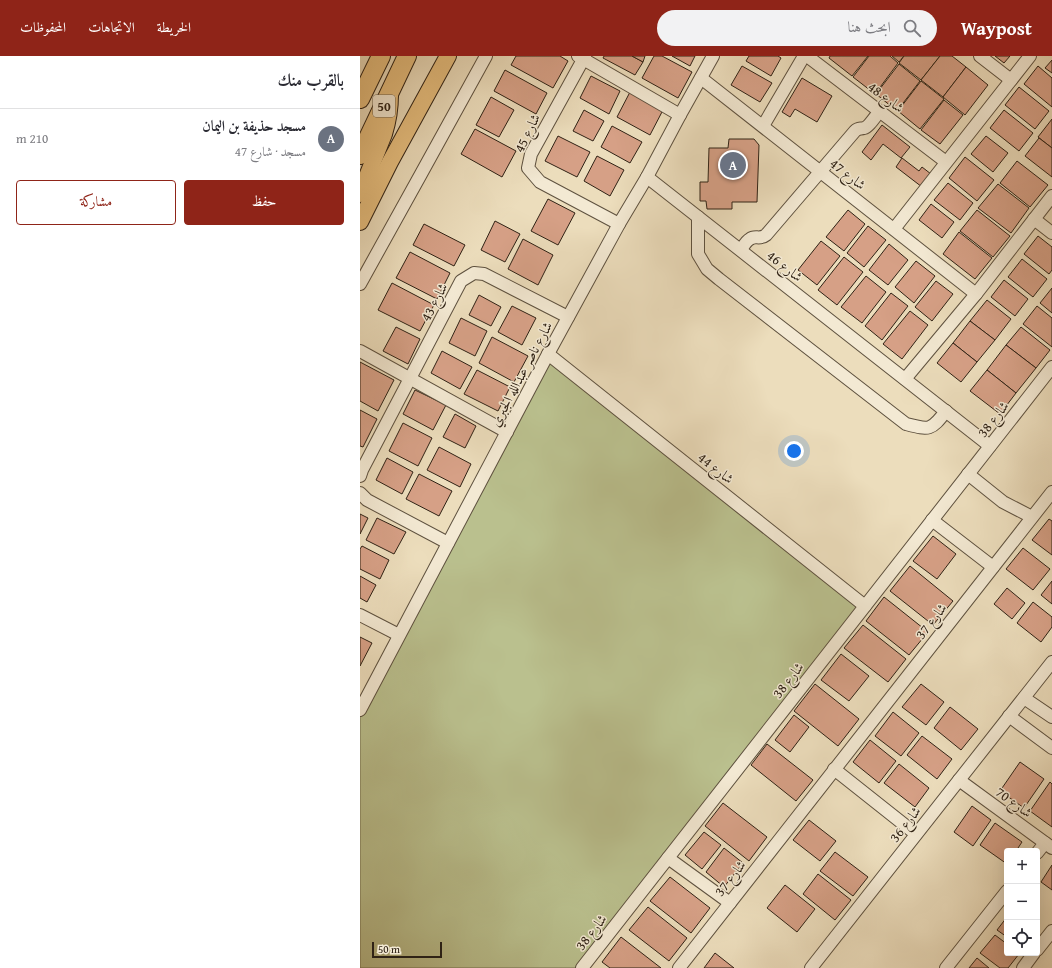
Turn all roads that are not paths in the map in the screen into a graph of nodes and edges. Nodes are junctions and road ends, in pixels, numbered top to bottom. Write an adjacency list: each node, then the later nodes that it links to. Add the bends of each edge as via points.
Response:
1 (381, 56): 14 (highway, 50)
2 (407, 56): 13 (highway, 50)
3 (448, 56): 26 (main road)
4 (486, 56): 31 (street)
5 (713, 56): 11 (street, شارع ناصر عبدالله الجبري)
6 (804, 56): 17 (street)
7 (807, 56): 15 (street, شارع 48)
8 (980, 56): 12 (street)
9 (1030, 56): 12 (street)
10 (582, 57): 16 (street, شارع 45); 27 (street, شارع 45, via 531,154 528,168 540,182)
11 (701, 78): 16 (street, شارع ناصر عبدالله الجبري); 17 (street, شارع 47)
12 (1011, 80): 19 (street)
13 (390, 93): 18 (highway, 50); 22 (main road, via 387,124)
14 (360, 99)
15 (880, 111): 19 (street, شارع 48); 20 (street, via 866,128 855,131)
16 (680, 115): 21 (street, شارع ناصر عبدالله الجبري)
17 (763, 126): 20 (street, شارع 47)
18 (360, 155)
19 (946, 162): 28 (street)
20 (820, 172): 28 (street, شارع 47); 30 (street, via 766,235 750,239)
21 (647, 177): 24 (street, شارع 46); 27 (street, شارع ناصر عبدالله الجبري)
22 (360, 194)
23 (1052, 196): 25 (street)
24 (698, 217): 30 (street, شارع 46); 39 (street, via 698,254 707,270 906,424 929,428)
25 (1034, 219): 29 (street); 32 (street)
26 (360, 222)
27 (619, 224): 33 (street, شارع ناصر عبدالله الجبري)
28 (894, 229): 32 (street, شارع 47)
29 (1052, 233)
30 (741, 250): 38 (street, شارع 46)
31 (360, 284)
32 (976, 294): 38 (street)
33 (568, 317): 35 (street, شارع ناصر عبدالله الجبري); 37 (street, شارع 43, via 484,274 474,273 461,281)
34 (360, 352): 37 (street)
35 (548, 354): 40 (street, شارع ناصر عبدالله الجبري); 50 (street, شارع 44)
36 (1050, 372): 41 (street, شارع 38)
37 (410, 379): 40 (street); 43 (street, شارع 43)
38 (905, 379): 39 (street, شارع 46)
39 (946, 412): 41 (street, شارع 46)
40 (507, 432): 48 (street, شارع ناصر عبدالله الجبري)
41 (990, 446): 42 (street, شارع 38)
42 (968, 474): 46 (street, via 1003,502); 47 (street, شارع 38)
43 (360, 476)
44 (360, 493): 48 (street, via 366,500)
45 (1051, 495): 46 (street, شارع 37)
46 (1032, 517): 49 (street, شارع 37)
47 (932, 520): 49 (street); 50 (street, شارع 38)
48 (448, 543): 52 (street, شارع ناصر عبدالله الجبري)
49 (993, 567): 59 (street, شارع 37)
50 (865, 606): 64 (street, شارع 38)
51 (360, 615): 52 (street)
52 (399, 635): 55 (street, شارع ناصر عبدالله الجبري)
53 (1052, 662): 54 (street, شارع 36)
54 (1024, 698): 56 (street, شارع 36); 57 (street)
55 (360, 710)
56 (1009, 716): 58 (street); 60 (street, شارع 36)
57 (1052, 717)
58 (1052, 748)
59 (834, 769): 61 (street); 66 (street, شارع 37)
60 (959, 780): 61 (street, شارع 36); 62 (street, شارع 70)
61 (916, 834): 72 (street, شارع 36)
62 (1049, 845): 63 (street)
63 (1040, 851)
64 (668, 858): 66 (street); 70 (street, شارع 38)
65 (1004, 895): 73 (street)
66 (730, 903): 71 (street, شارع 37)
67 (1052, 931): 68 (street)
68 (1040, 946)
69 (1032, 956): 74 (street)
70 (582, 968)
71 (679, 968)
72 (811, 968)
73 (946, 968)
74 (1023, 968)

